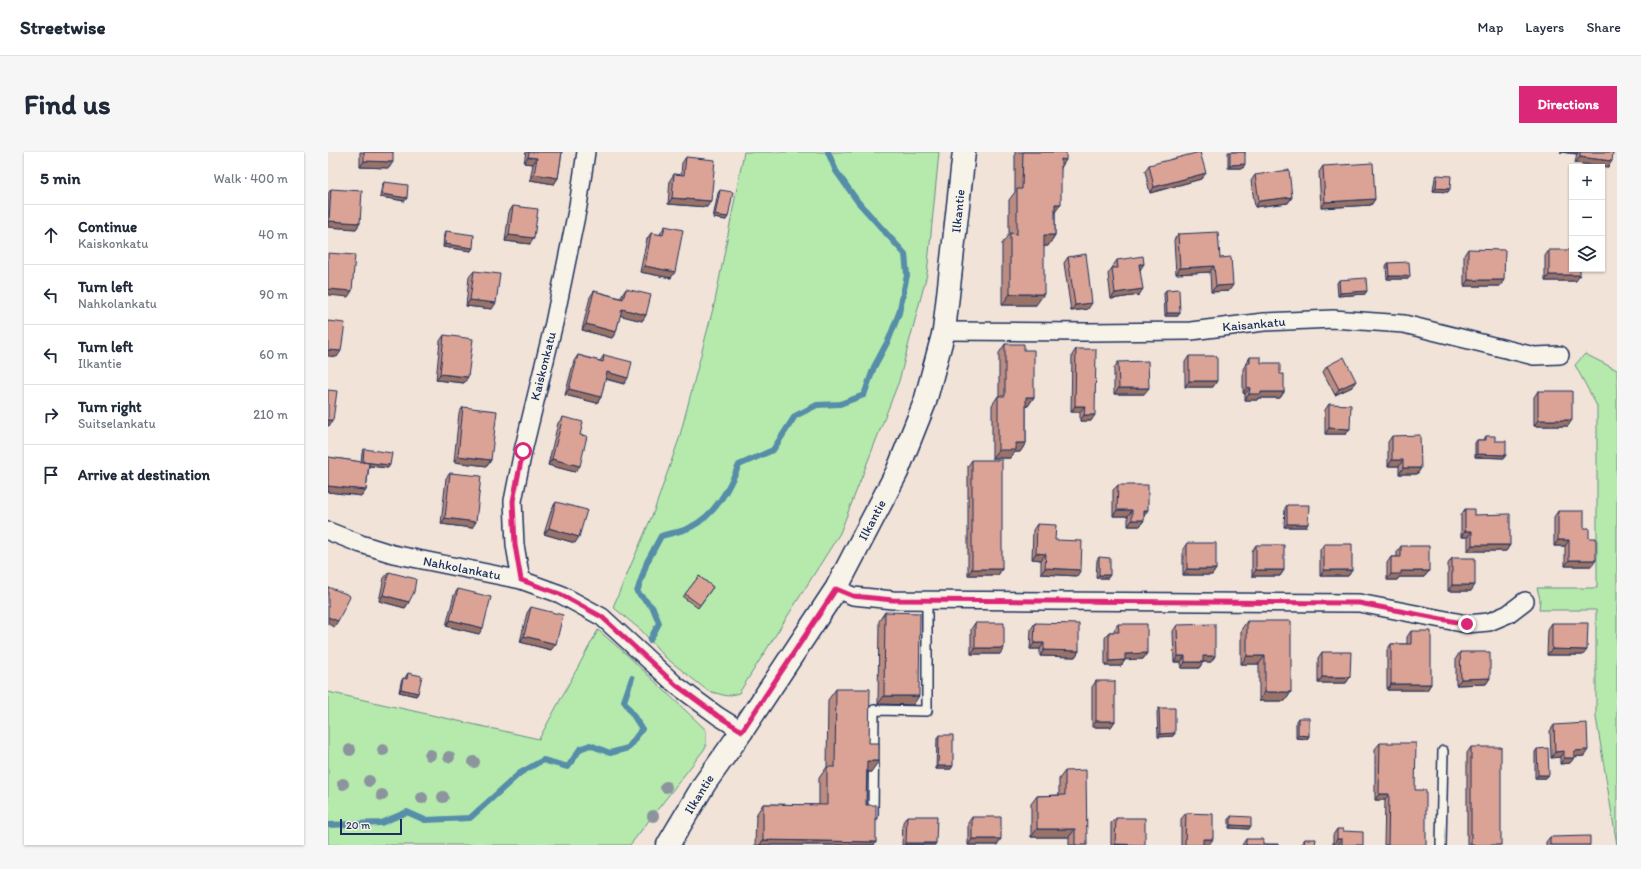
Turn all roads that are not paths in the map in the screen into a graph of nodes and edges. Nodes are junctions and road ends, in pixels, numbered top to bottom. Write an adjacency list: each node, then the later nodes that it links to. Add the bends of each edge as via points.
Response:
1 (586, 152): 6 (street, Kaiskonkatu, via 578,206 554,323 513,501 515,545)
2 (964, 152): 3 (main road, Ilkantie)
3 (944, 331): 4 (street, Kaisankatu, via 1191,331 1264,322 1333,319 1404,324 1534,356); 7 (main road, Ilkantie, via 925,402 897,472)
4 (1560, 355)
5 (328, 531): 6 (street, Nahkolankatu, via 393,554)
6 (521, 580): 10 (street, Nahkolankatu, via 560,594 602,617 676,685)
7 (836, 589): 8 (street, via 853,596); 10 (main road, Ilkantie)
8 (928, 600): 9 (street, via 1359,603 1467,624 1489,622 1508,614); 12 (lane, via 927,711 874,710)
9 (1525, 601)
10 (742, 731): 13 (main road, Ilkantie, via 705,783)
11 (1443, 751): 14 (lane)
12 (873, 829)
13 (668, 845)
14 (1441, 845)

